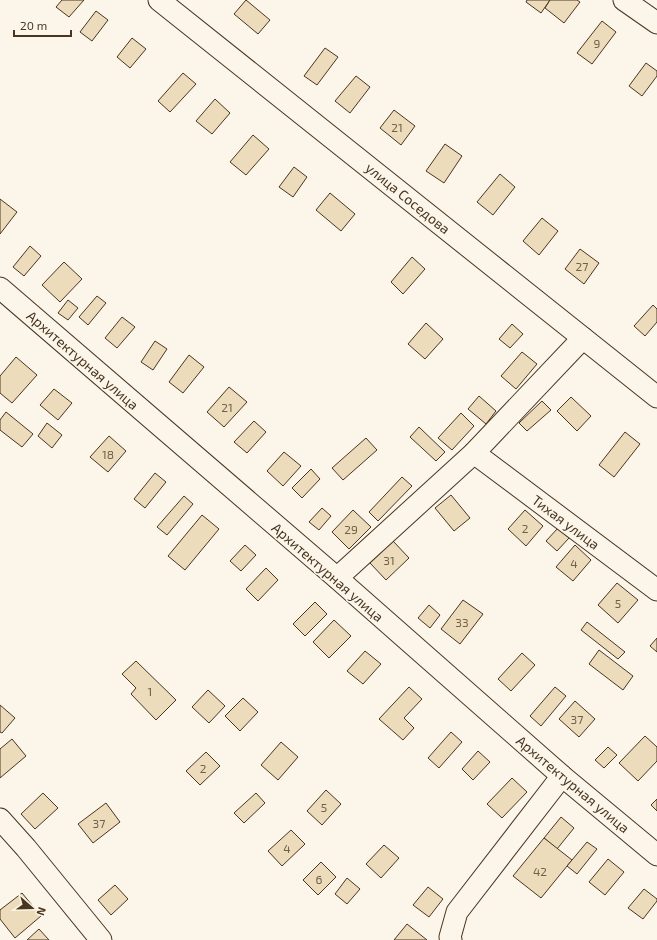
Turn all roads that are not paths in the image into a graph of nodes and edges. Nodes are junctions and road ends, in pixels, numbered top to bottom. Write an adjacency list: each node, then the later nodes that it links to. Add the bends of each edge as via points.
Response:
1 (159, 0): 5 (street, улица Соседова)
2 (624, 0): 3 (street)
3 (657, 22)
4 (0, 288): 8 (street, Архитектурная улица)
5 (583, 338): 6 (street, улица Соседова); 7 (street)
6 (657, 397)
7 (474, 453): 8 (street); 9 (street, Тихая улица)
8 (337, 578): 10 (street, Архитектурная улица)
9 (657, 590)
10 (562, 776): 12 (street, Архитектурная улица); 14 (street, via 457,912)
11 (0, 819): 13 (street)
12 (657, 855)
13 (101, 940)
14 (451, 940)

